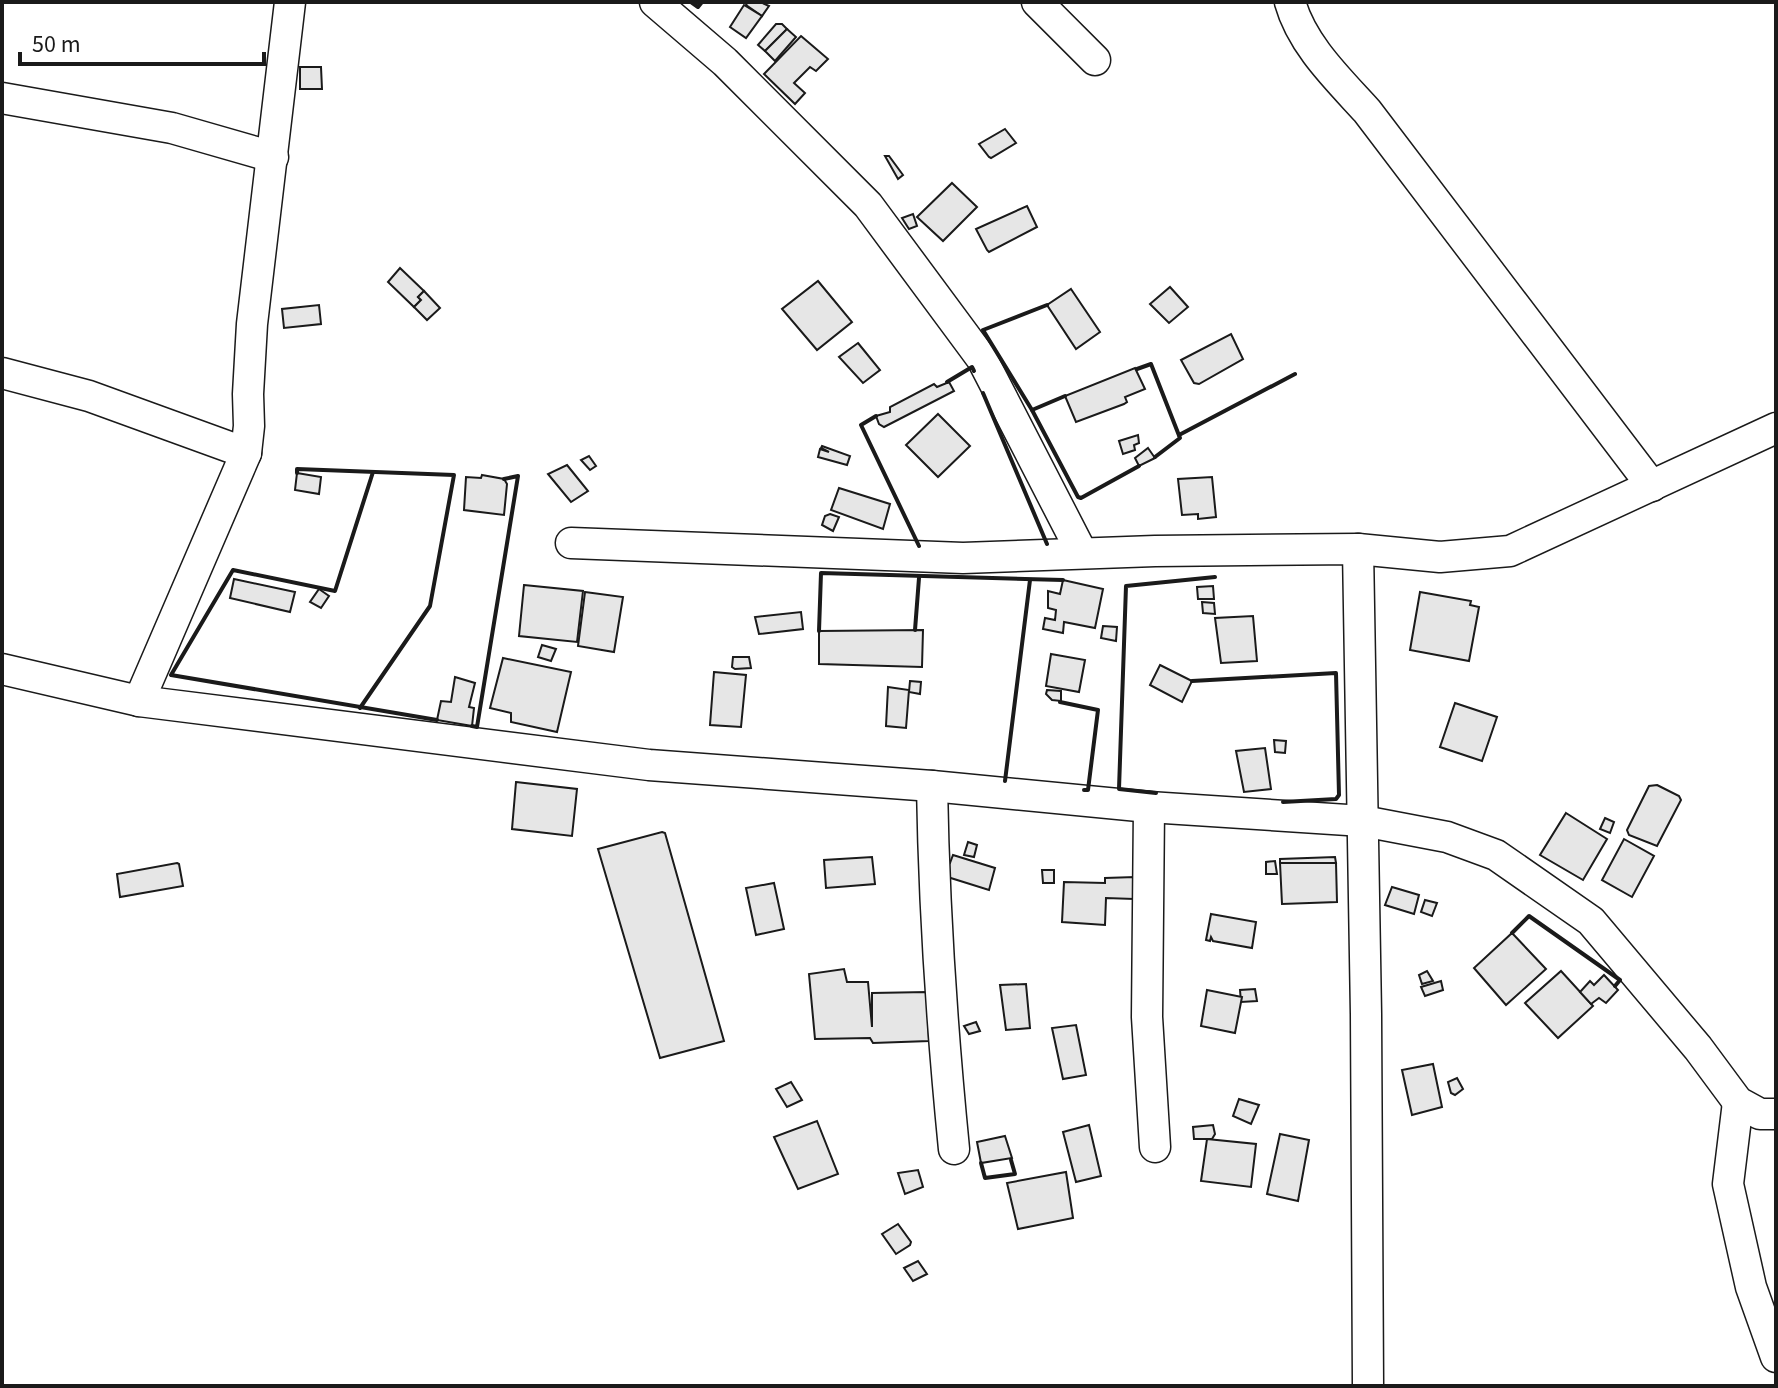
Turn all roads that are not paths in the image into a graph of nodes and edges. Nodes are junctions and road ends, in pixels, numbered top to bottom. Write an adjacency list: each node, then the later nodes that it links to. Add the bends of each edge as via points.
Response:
1 (290, 2): 7 (street)
2 (655, 2): 14 (street, via 725,62 868,205 982,359)
3 (1037, 2): 5 (street)
4 (1290, 2): 11 (street, via 1322,61 1367,111)
5 (1095, 60)
6 (2, 98): 7 (street, via 172,128)
7 (273, 157): 10 (street, via 252,324)
8 (2, 373): 10 (street, via 89,396)
9 (1776, 428): 11 (street)
10 (246, 453): 16 (street)
11 (1652, 486): 13 (street, via 1510,551 1440,557)
12 (571, 543): 14 (street, via 963,558)
13 (1358, 549): 14 (street); 19 (street)
14 (1082, 553)
15 (2, 669): 16 (street)
16 (139, 701): 17 (street, via 649,765)
17 (932, 786): 18 (street); 23 (street, via 934,907)
18 (1149, 807): 19 (street); 22 (street, via 1147,1017)
19 (1363, 821): 20 (street, via 1447,837 1496,855 1591,921); 25 (street)
20 (1738, 1102): 21 (street, via 1760,1114); 24 (street, via 1728,1184 1751,1287)
21 (1776, 1114)
22 (1155, 1147)
23 (954, 1149)
24 (1776, 1357)
25 (1368, 1386)

